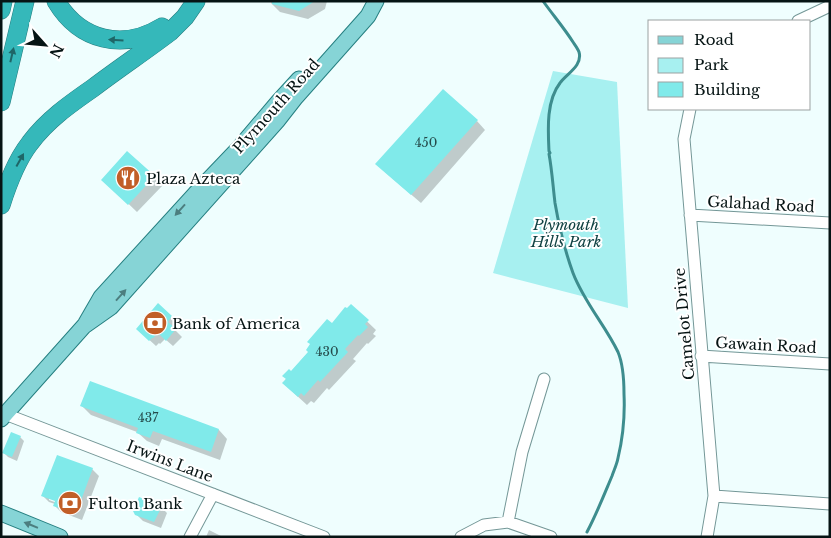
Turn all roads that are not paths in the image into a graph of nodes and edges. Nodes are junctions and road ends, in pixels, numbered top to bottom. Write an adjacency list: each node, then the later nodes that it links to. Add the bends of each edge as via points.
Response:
1 (3, 1): 8 (highway)
2 (25, 1): 10 (highway, one-way to 2)
3 (56, 1): 4 (highway, one-way to 3, via 161,28 142,37 124,40 105,39 82,29 68,18)
4 (186, 1)
5 (196, 1): 12 (highway, one-way to 5, via 20,158 40,131 63,109 170,32)
6 (375, 2): 18 (main road, Plymouth Road, via 363,11 100,296 84,326)
7 (830, 6): 9 (street)
8 (1, 10)
9 (800, 20)
10 (1, 102)
11 (690, 110): 13 (street, Camelot Drive, via 684,139)
12 (1, 205)
13 (690, 215): 14 (street, Galahad Road); 15 (street, Camelot Drive)
14 (830, 223)
15 (701, 356): 16 (street, Gawain Road); 20 (street, Camelot Drive)
16 (830, 364)
17 (544, 379): 23 (street, via 522,452)
18 (3, 416): 19 (street, Irwins Lane)
19 (212, 494): 25 (street); 26 (street, Irwins Lane)
20 (714, 496): 21 (street); 29 (street, Camelot Drive)
21 (830, 504)
22 (1, 514): 24 (main road, one-way to 22)
23 (508, 522): 27 (street, via 484,525); 28 (street)
24 (60, 537)
25 (190, 537)
26 (324, 537)
27 (461, 537)
28 (551, 537)
29 (707, 537)

